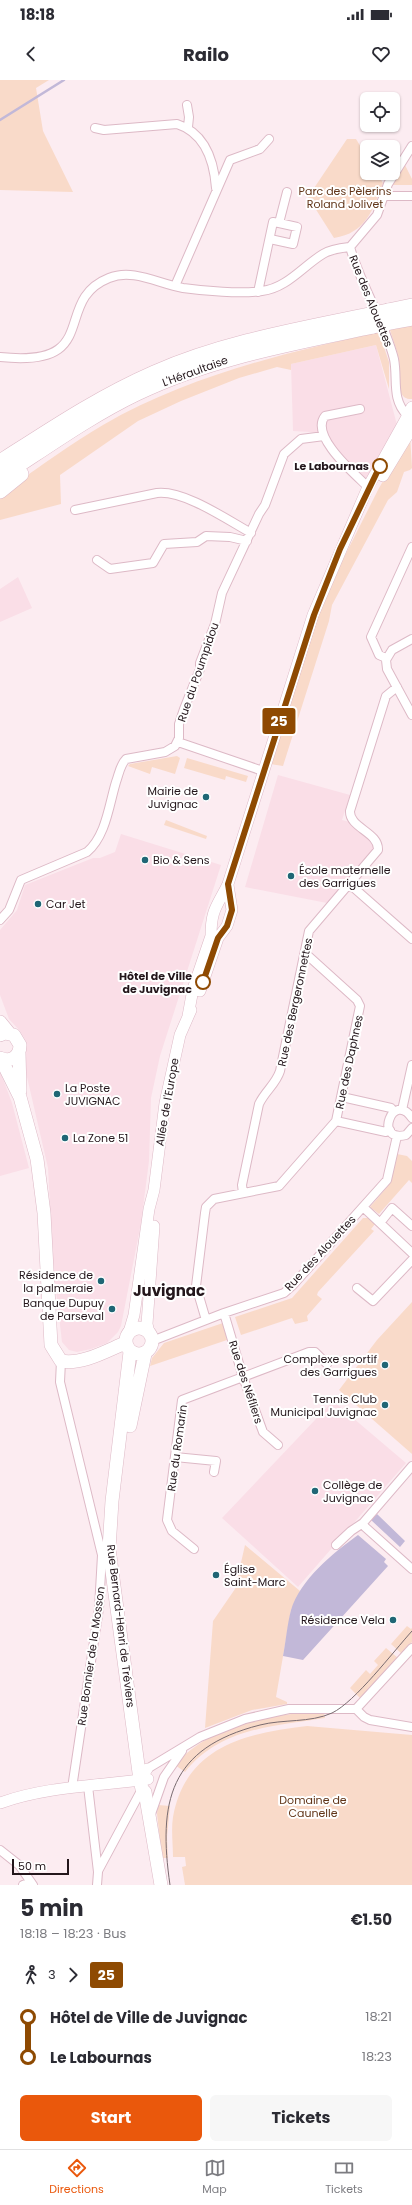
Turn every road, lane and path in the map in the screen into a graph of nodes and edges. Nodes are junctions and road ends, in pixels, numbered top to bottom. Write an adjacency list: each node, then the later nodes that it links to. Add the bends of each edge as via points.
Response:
1 (187, 105): 2 (street)
2 (188, 127): 3 (street, via 177,124 104,130); 6 (street, via 205,145 215,174)
3 (95, 128)
4 (269, 139): 6 (street, via 260,149 230,160)
5 (412, 146): 8 (street)
6 (216, 188): 13 (street)
7 (286, 192): 10 (street)
8 (383, 196): 9 (street); 12 (street, via 374,219)
9 (412, 196)
10 (279, 223): 11 (street, via 273,222); 11 (street, via 297,227 293,244)
11 (270, 240): 14 (street)
12 (350, 247): 14 (street, via 330,251 277,287); 22 (street, Rue des Alouettes, via 394,360 394,389 399,401)
13 (175, 286): 14 (street); 20 (street, via 128,275 110,277 97,283 85,297 68,339 61,349 40,358)
14 (258, 292)
15 (412, 306): 16 (highway, L'Héraultaise)
16 (390, 316): 17 (highway, L'Héraultaise); 18 (highway, L'Héraultaise, bridge)
17 (412, 318)
18 (371, 320): 19 (highway, L'Héraultaise); 23 (highway, L'Héraultaise, via 268,336 203,354 132,383)
19 (234, 357): 28 (highway, L'Héraultaise, via 176,376 124,400); 30 (highway, via 171,382 115,410 33,463)
20 (0, 358)
21 (360, 409): 25 (street, via 325,416)
22 (410, 414): 29 (street, Allée de l'Europe)
23 (58, 424): 26 (highway); 27 (highway, L'Héraultaise)
24 (412, 428): 36 (street, Allée de l'Europe)
25 (324, 436): 29 (street, via 341,461); 32 (street, Rue du Poumpidou, via 301,439 284,454 265,505)
26 (0, 457)
27 (0, 462)
28 (0, 477)
29 (368, 487): 36 (street, Allée de l'Europe)
30 (0, 491)
31 (75, 510): 32 (street, via 170,492)
32 (251, 533): 33 (street, Rue du Poumpidou)
33 (247, 541): 35 (street, via 206,536 197,542 164,544 153,563 110,569); 41 (street, Rue du Poumpidou, via 221,598 200,669 180,720)
34 (412, 547): 38 (street, via 371,637 379,655)
35 (97, 560)
36 (332, 570): 42 (street, Allée de l'Europe, via 314,615)
37 (412, 639): 38 (street, via 392,650)
38 (386, 658): 39 (street, via 386,666)
39 (397, 687): 40 (street); 43 (street, Rue des Bergeronnettes, via 386,696 350,811 352,818 377,841 378,850)
40 (412, 715)
41 (178, 742): 42 (street); 45 (street, via 165,752 126,759 95,844 87,852 21,880 9,910)
42 (263, 771): 44 (street, Allée de l'Europe, via 228,884)
43 (347, 886): 47 (street, via 354,888); 48 (street, Rue des Bergeronnettes, via 312,926)
44 (225, 902): 46 (street, Allée de l'Europe, via 213,912); 46 (street, Allée de l'Europe, via 232,910 227,926)
45 (0, 920)
46 (216, 932): 62 (street, Allée de l'Europe, via 193,989 188,1016 169,1080)
47 (412, 939)
48 (305, 954): 55 (street, Rue des Daphnes, via 357,1000 360,1006); 63 (street, Rue des Bergeronnettes, via 280,1071 260,1104 242,1185)
49 (0, 1022): 50 (main road)
50 (5, 1034): 51 (main road, via 17,1038)
51 (19, 1053): 52 (main road, via 10,1060); 54 (main road)
52 (0, 1059): 54 (main road)
53 (412, 1065): 56 (street)
54 (20, 1097): 75 (main road, via 35,1148 41,1184 51,1345)
55 (342, 1097): 56 (street); 58 (street, Rue des Daphnes)
56 (398, 1111): 57 (street); 60 (street, via 388,1119)
57 (412, 1118)
58 (336, 1121): 60 (street, via 386,1132); 63 (street, Rue des Daphnes, via 278,1186)
59 (412, 1128): 61 (street, via 406,1135)
60 (390, 1130): 61 (street)
61 (397, 1136): 64 (street, Rue des Alouettes, via 387,1180)
62 (154, 1190): 72 (street, Allée de l'Europe, via 155,1210 147,1324); 73 (street, Allée de l'Europe)
63 (243, 1192): 71 (street, via 214,1199 206,1207 196,1286)
64 (363, 1207): 65 (street); 70 (street, Rue des Alouettes, via 284,1292)
65 (380, 1223): 66 (street, via 392,1208); 67 (street)
66 (412, 1226)
67 (412, 1253)
68 (412, 1260): 69 (street, via 376,1299 369,1300)
69 (357, 1288)
70 (224, 1313): 71 (street, Rue des Alouettes); 77 (street, Rue des Néfliers)
71 (206, 1320): 72 (street, Rue des Alouettes)
72 (151, 1337): 73 (main road, via 146,1330 137,1328); 74 (main road, via 150,1348)
73 (128, 1342): 74 (main road, via 137,1355); 75 (main road, via 77,1362); 91 (main road, Rue Bernard-Henri de Tréviers, via 109,1549)
74 (145, 1354): 91 (main road, Rue Bernard-Henri de Tréviers, via 123,1462 114,1545)
75 (61, 1361): 93 (street, Rue Bonnier de la Mosson, via 60,1382 102,1555 93,1653)
76 (327, 1364): 77 (street, via 312,1351)
77 (243, 1377): 78 (street, Rue des Néfliers, via 263,1432); 79 (street, Rue du Romarin, via 182,1400)
78 (278, 1445)
79 (175, 1457): 81 (street, via 216,1461); 84 (street, Rue du Romarin, via 167,1520 172,1532)
80 (412, 1466): 82 (street)
81 (214, 1472)
82 (363, 1523): 83 (street); 85 (street)
83 (336, 1545)
84 (194, 1549)
85 (412, 1569)
86 (412, 1648): 87 (street)
87 (356, 1708): 88 (street, via 370,1720); 89 (street, via 290,1709 266,1714 245,1719 207,1734)
88 (412, 1728)
89 (186, 1746): 90 (street); 91 (street)
90 (164, 1777): 91 (street); 97 (street)
91 (144, 1782): 92 (street); 97 (main road); 99 (street)
92 (88, 1786): 93 (street); 99 (street)
93 (72, 1788): 95 (street)
94 (0, 1795): 95 (street)
95 (18, 1796): 96 (street)
96 (0, 1803)
97 (150, 1817): 102 (main road)
98 (0, 1850): 100 (street, via 19,1865)
99 (98, 1872): 101 (street)
100 (29, 1884)
101 (97, 1885)
102 (161, 1885)

